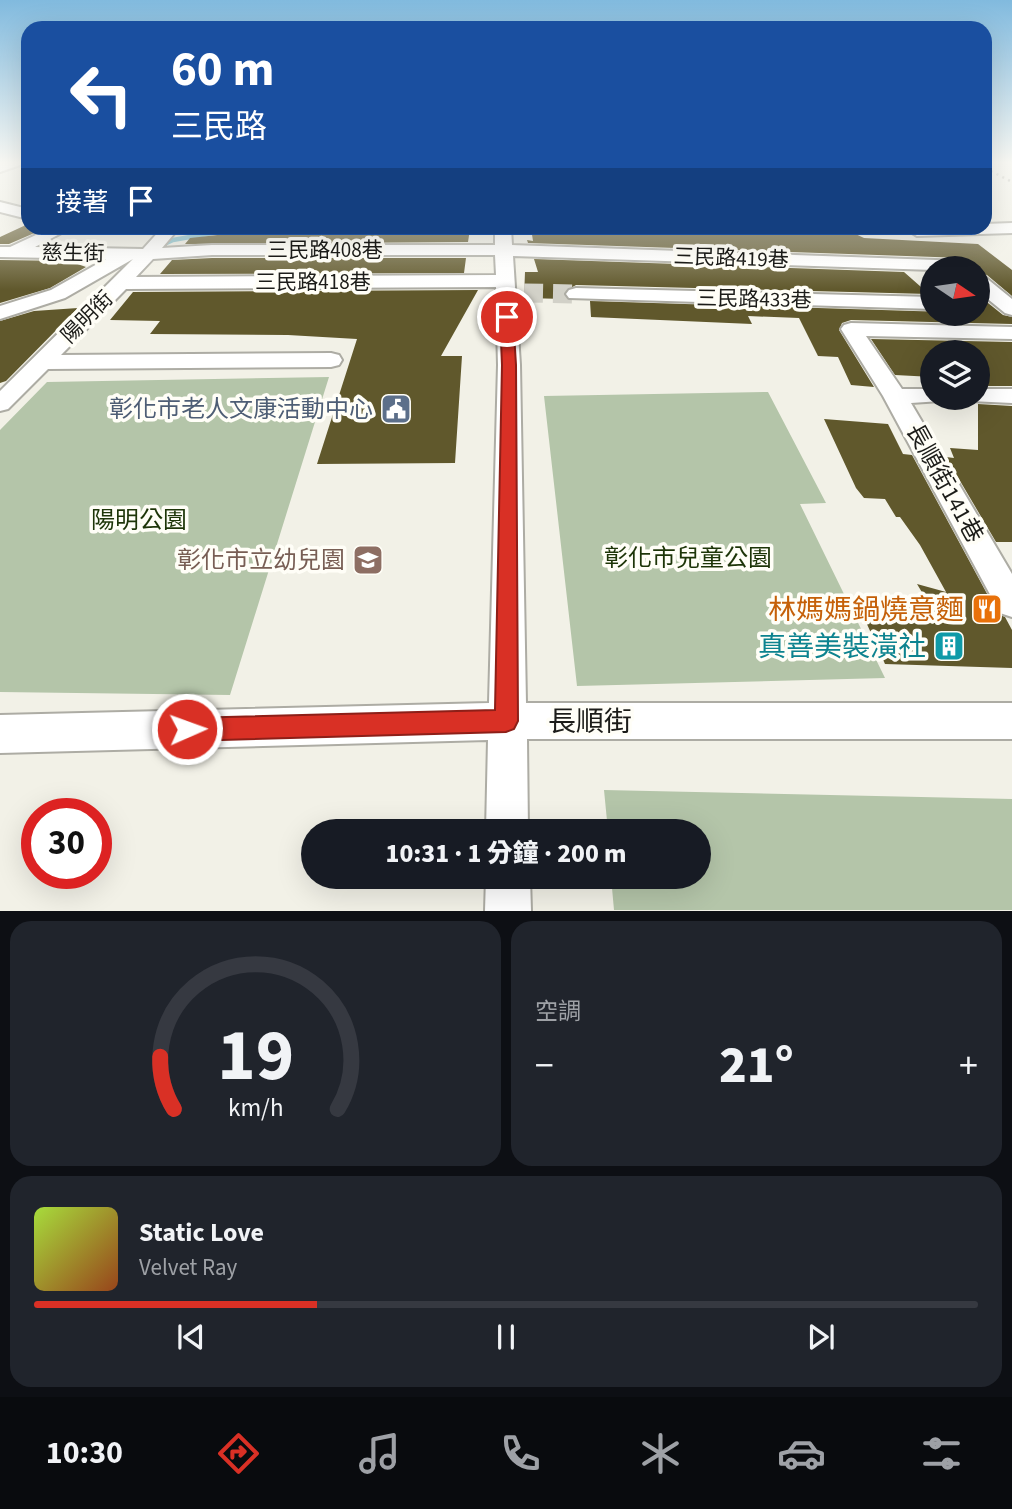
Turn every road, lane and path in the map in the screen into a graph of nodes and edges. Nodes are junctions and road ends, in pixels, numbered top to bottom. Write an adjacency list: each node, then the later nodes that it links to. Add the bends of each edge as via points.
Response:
1 (0, 207): 2 (street)
2 (21, 212)
3 (992, 228): 4 (street)
4 (1012, 228)
5 (46, 235): 9 (street)
6 (162, 235): 10 (street, 陽明街)
7 (923, 235): 11 (street)
8 (503, 239): 10 (street, 三民路408巷); 12 (street, 三民路419巷); 14 (street)
9 (5, 252): 10 (street, 慈生街)
10 (136, 254): 13 (street, 陽明街); 20 (street, via 58,294)
11 (947, 256)
12 (920, 265)
13 (121, 282): 14 (street, 三民路418巷); 23 (street, 陽明街)
14 (512, 289): 31 (street)
15 (990, 291): 19 (street)
16 (576, 294): 17 (street, 三民路433巷)
17 (920, 303)
18 (990, 305): 19 (street)
19 (1010, 307)
20 (0, 313)
21 (1012, 333): 24 (street, via 851,330)
22 (331, 360): 23 (street)
23 (42, 362): 28 (street, 陽明街)
24 (895, 396): 25 (street, 長順街141巷); 29 (street, 長順街141巷)
25 (920, 396)
26 (990, 396): 27 (street)
27 (1012, 396)
28 (0, 404)
29 (1012, 603)
30 (1012, 720): 31 (street, 長順街)
31 (506, 721): 32 (street, 長順街); 33 (street)
32 (0, 734)
33 (508, 819)
34 (508, 889): 35 (street)
35 (508, 911)

